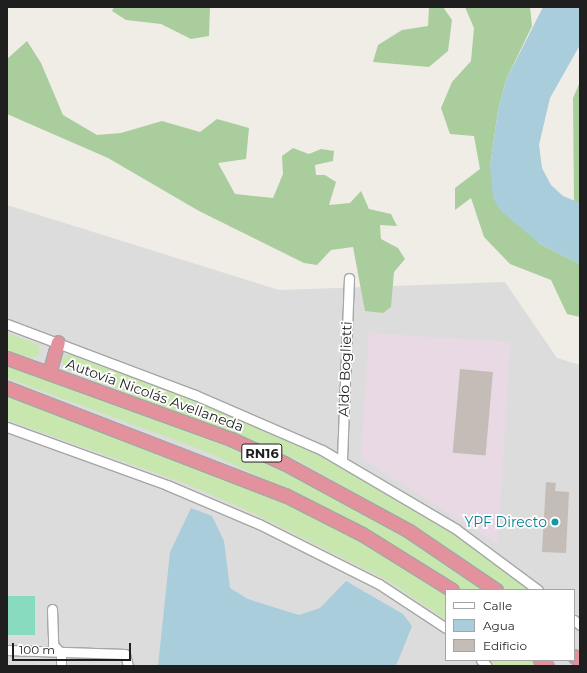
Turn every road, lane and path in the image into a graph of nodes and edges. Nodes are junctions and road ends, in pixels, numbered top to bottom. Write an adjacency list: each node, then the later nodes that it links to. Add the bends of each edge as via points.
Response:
1 (349, 278): 8 (street, Aldo Boglietti)
2 (7, 324): 3 (street)
3 (58, 342): 5 (highway); 8 (street, via 221,405)
4 (7, 358): 5 (highway, Autovía Nicolás Avellaneda / RN16)
5 (49, 373): 10 (highway, Autovía Nicolás Avellaneda / RN16, via 284,463 410,530)
6 (7, 388): 9 (highway, RN16, via 285,495 362,534)
7 (7, 427): 13 (street, via 167,485 259,524 379,584)
8 (342, 460): 11 (street, via 462,533)
9 (450, 589)
10 (495, 589)
11 (537, 589)
12 (52, 609): 15 (street, via 53,645)
13 (445, 627)
14 (7, 650): 15 (street)
15 (61, 653): 16 (street); 17 (street, via 125,654)
16 (61, 666)
17 (128, 666)

